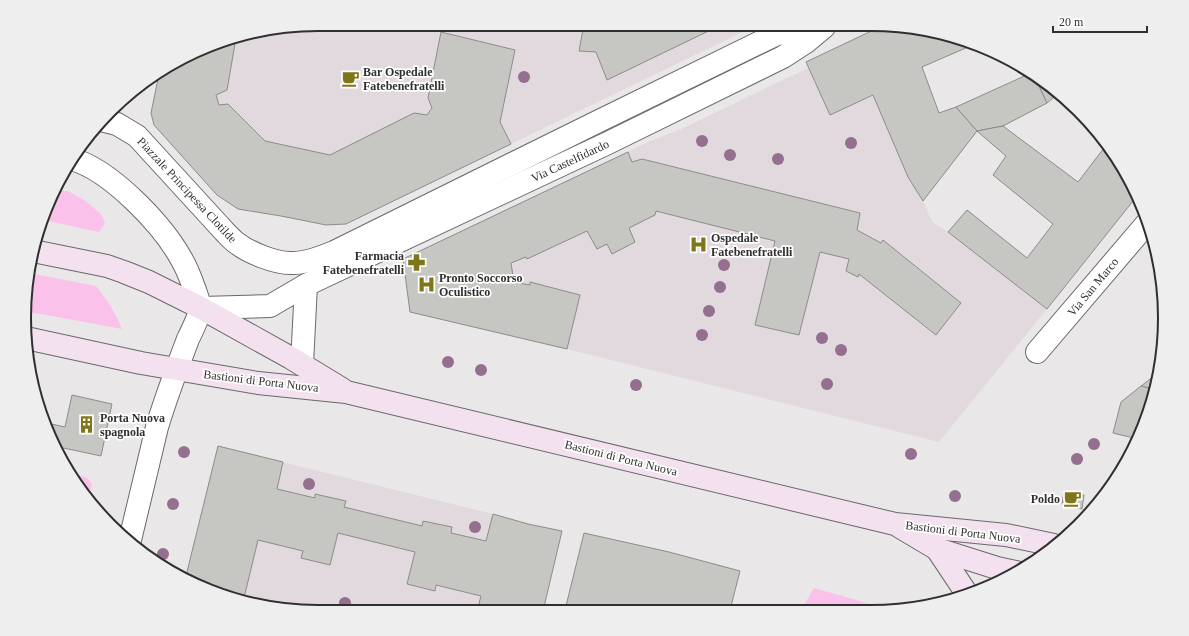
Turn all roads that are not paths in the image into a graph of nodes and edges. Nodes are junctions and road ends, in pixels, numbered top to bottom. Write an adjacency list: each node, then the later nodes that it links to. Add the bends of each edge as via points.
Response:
1 (798, 31): 7 (street, Via Castelfidardo, via 777,34 334,252 320,258)
2 (820, 31): 8 (street, Via Castelfidardo, via 783,58)
3 (109, 122): 7 (street, Piazzale Principessa Clotilde, via 118,124 137,136 238,245 278,262)
4 (78, 161): 9 (street, via 100,172 149,216 182,259)
5 (1143, 227): 11 (street, Via San Marco)
6 (39, 251): 9 (main road, via 120,270)
7 (291, 264)
8 (306, 285): 9 (street, Via Castelfidardo, via 270,306); 12 (street)
9 (201, 308): 12 (main road, Bastioni di Porta Nuova); 13 (street)
10 (32, 339): 13 (main road)
11 (1037, 352)
12 (302, 364): 14 (main road, Bastioni di Porta Nuova)
13 (176, 369): 14 (main road, Bastioni di Porta Nuova, via 258,383); 16 (street, via 157,428)
14 (346, 392): 15 (main road, Bastioni di Porta Nuova)
15 (895, 524): 17 (main road, Bastioni di Porta Nuova, via 1006,535); 18 (main road, Bastioni di Porta Nuova)
16 (131, 536)
17 (1049, 544)
18 (937, 549): 19 (main road, Bastioni di Porta Nuova); 20 (main road)
19 (1008, 570)
20 (964, 590)

